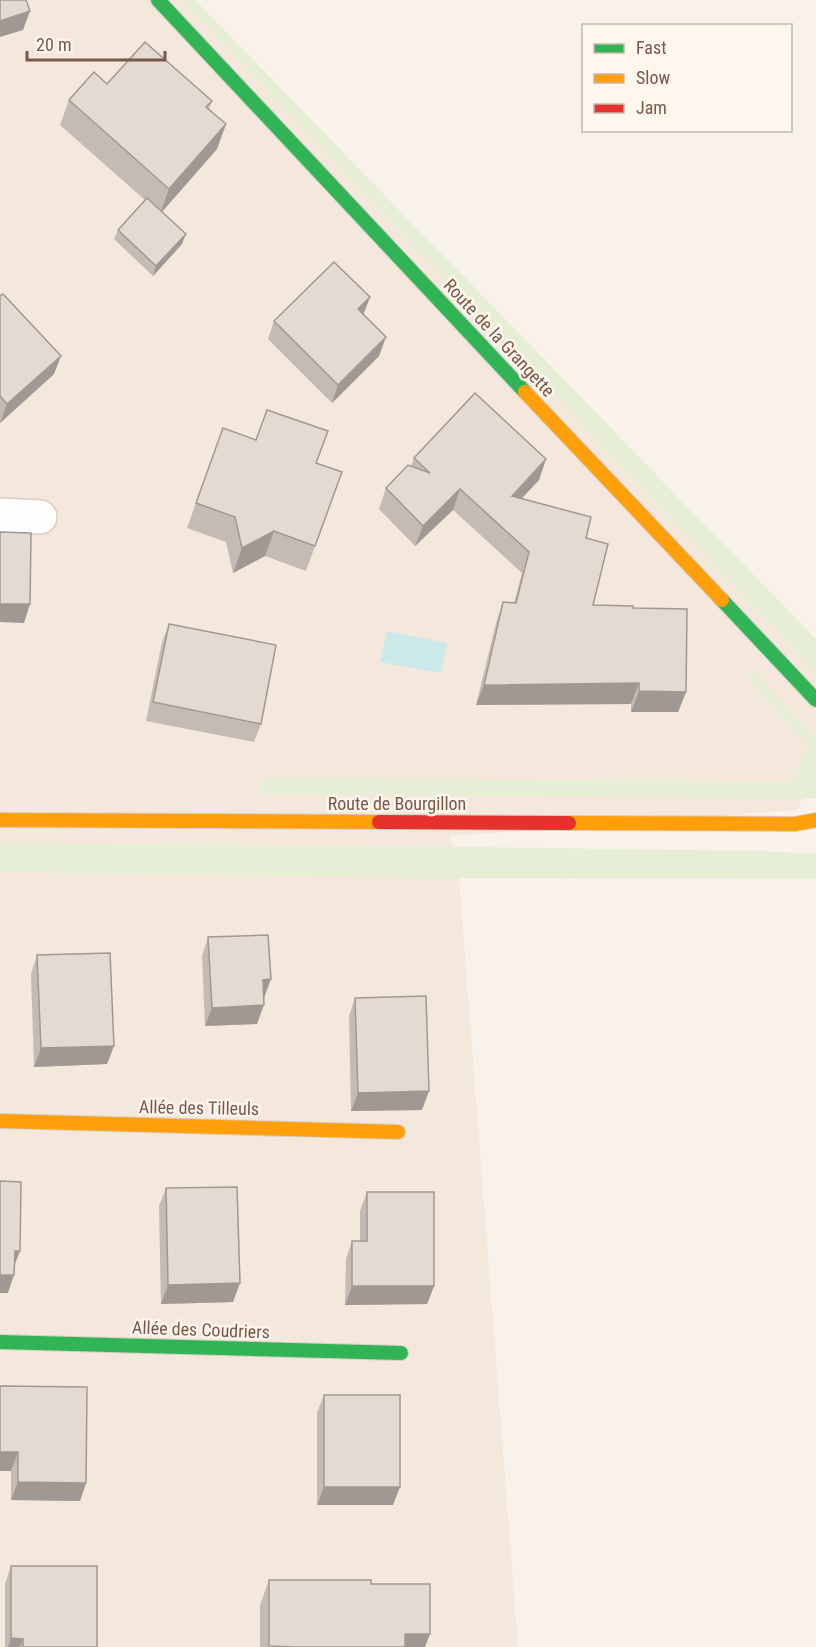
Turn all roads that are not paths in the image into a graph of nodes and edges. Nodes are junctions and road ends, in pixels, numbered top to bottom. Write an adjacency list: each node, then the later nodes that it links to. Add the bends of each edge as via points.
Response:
1 (158, 0): 4 (street, Route de la Grangette)
2 (0, 515): 3 (street)
3 (40, 517)
4 (816, 700)
5 (0, 820): 7 (street, Route de Bourgillon)
6 (816, 820): 7 (street, Route de Bourgillon)
7 (795, 824): 8 (street, Route de Bourgillon)
8 (816, 829)
9 (0, 1121): 10 (street, Allée des Tilleuls)
10 (398, 1132)
11 (0, 1342): 12 (street, Allée des Coudriers)
12 (401, 1353)

